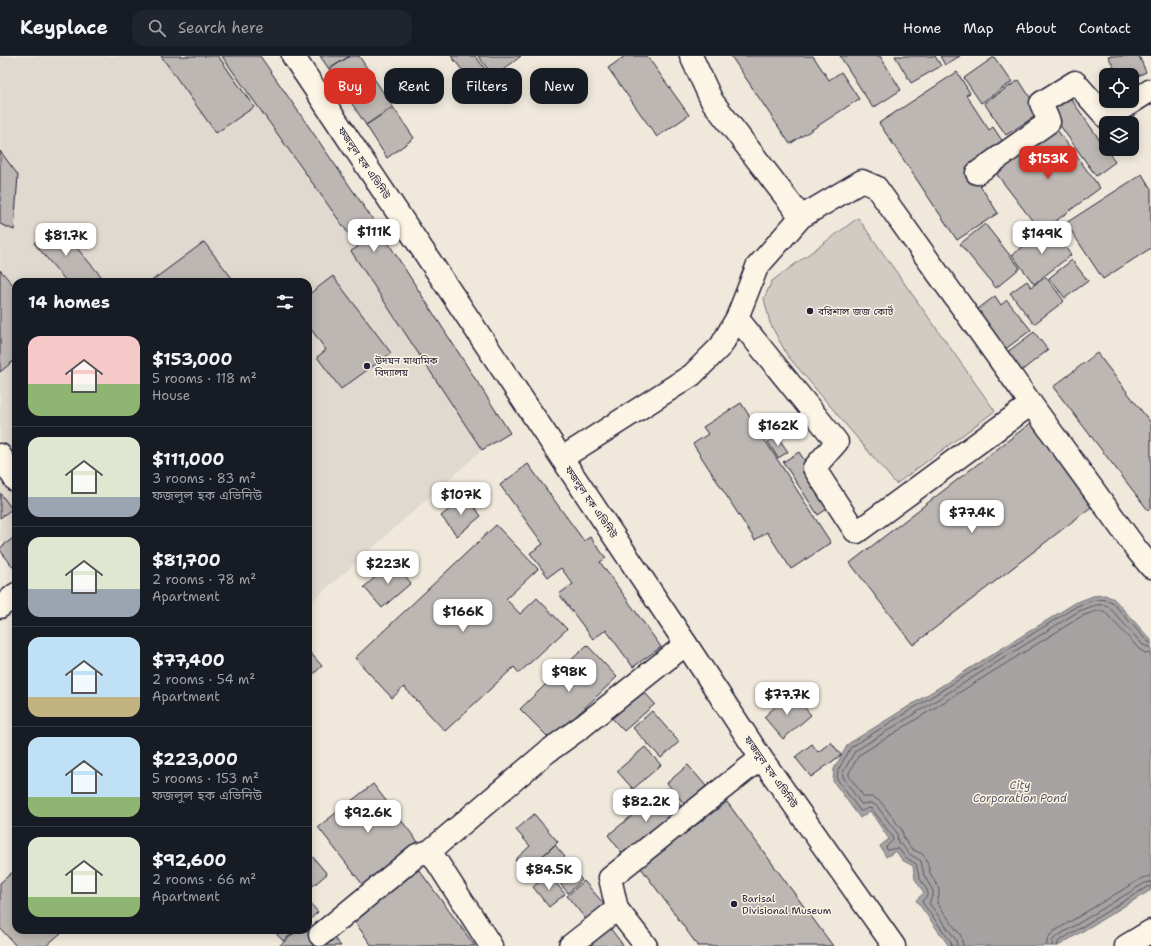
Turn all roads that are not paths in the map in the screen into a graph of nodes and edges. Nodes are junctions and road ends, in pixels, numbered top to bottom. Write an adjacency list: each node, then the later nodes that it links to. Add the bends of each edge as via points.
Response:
1 (293, 56): 9 (main road, ফজলুল হক এভিনিউ)
2 (691, 56): 5 (main road, via 712,101)
3 (1151, 90): 4 (main road, via 1107,118 1074,82 1041,103 1049,122)
4 (977, 173)
5 (801, 217): 6 (main road, via 757,266); 7 (main road, via 862,181 876,187)
6 (737, 318): 7 (main road, via 837,442 814,468 857,532); 9 (main road, via 721,346 692,375)
7 (1031, 404): 11 (main road)
8 (0, 455): 10 (main road)
9 (562, 458): 14 (main road, ফজলুল হক এভিনিউ)
10 (12, 474)
11 (1151, 567)
12 (12, 597): 13 (main road)
13 (0, 607)
14 (686, 644): 15 (main road, ফজলুল হক এভিনিউ); 16 (main road, via 547,752)
15 (761, 758): 17 (main road, via 610,878); 23 (main road, ফজলুল হক এভিনিউ)
16 (430, 851): 19 (main road, via 417,855); 20 (main road)
17 (617, 910): 21 (main road); 22 (main road)
18 (1151, 931): 24 (main road)
19 (320, 935)
20 (491, 946)
21 (570, 946)
22 (646, 946)
23 (894, 946)
24 (1126, 946)

